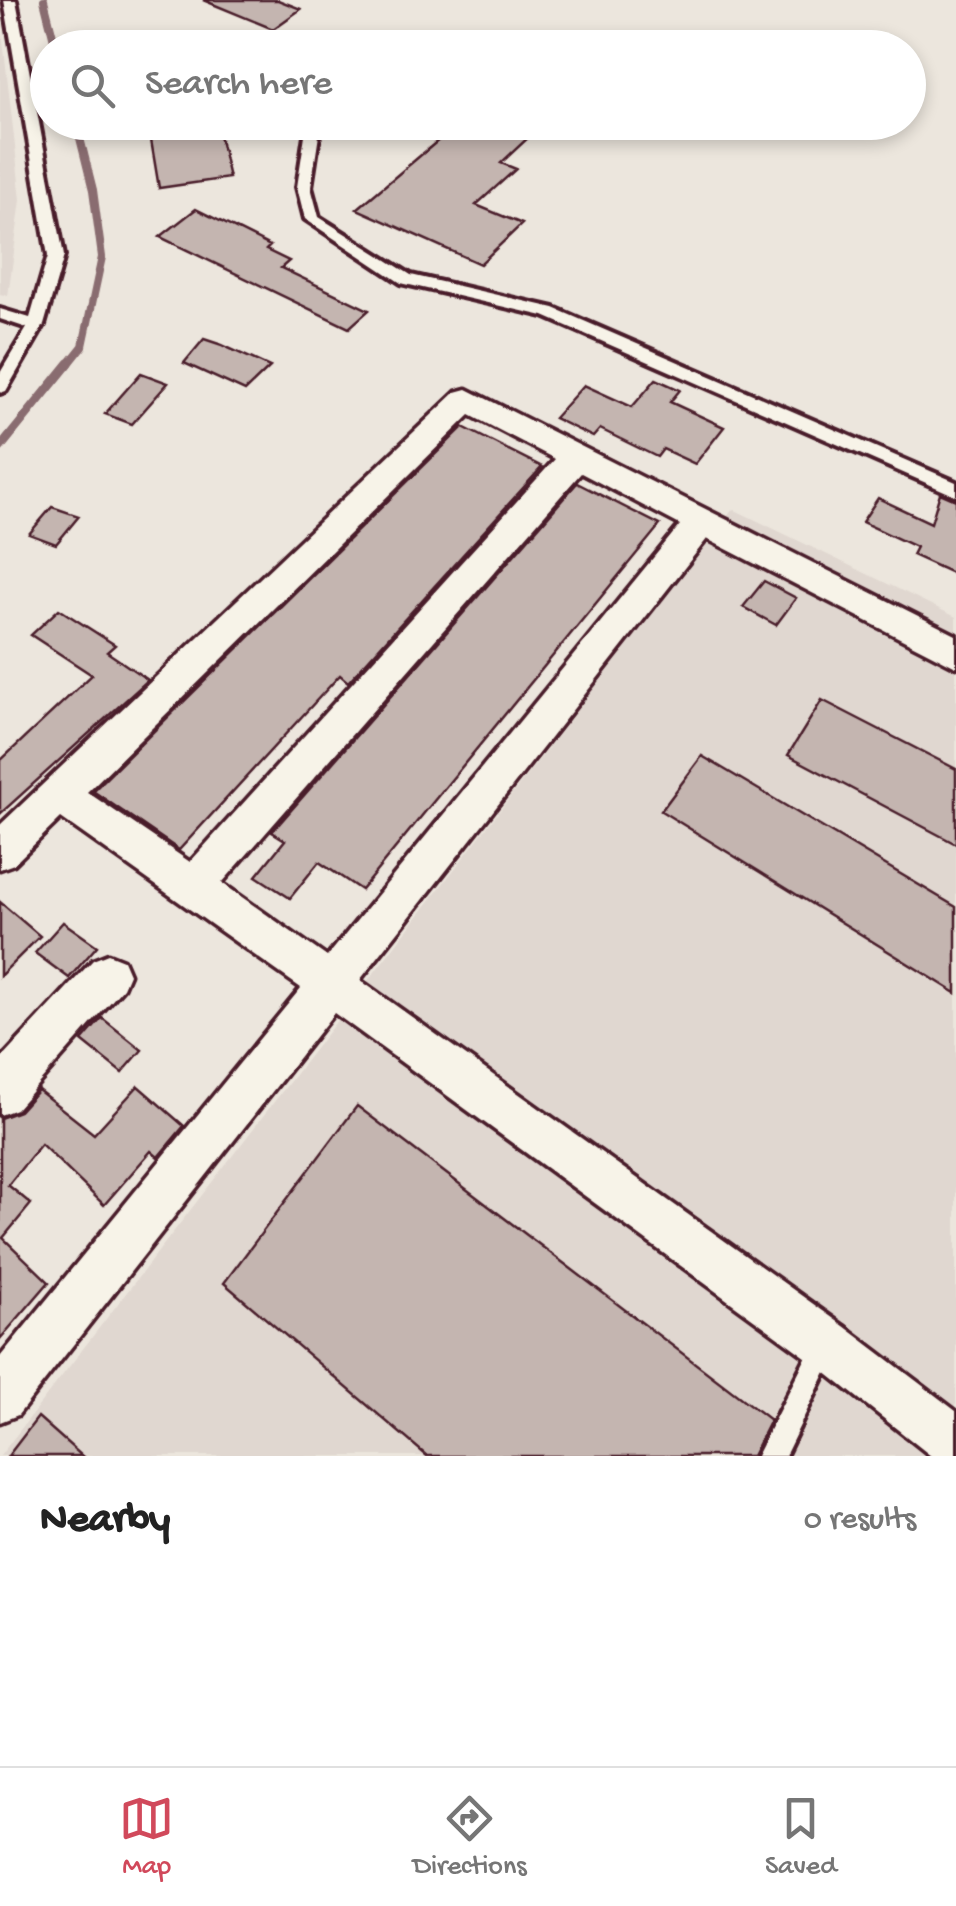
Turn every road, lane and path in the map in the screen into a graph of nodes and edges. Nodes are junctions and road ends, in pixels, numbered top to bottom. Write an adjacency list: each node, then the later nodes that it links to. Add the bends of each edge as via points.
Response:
1 (10, 0): 2 (lane)
2 (30, 111)
3 (35, 140): 6 (lane, via 56,256)
4 (311, 140): 9 (lane, via 304,188 312,219 406,279 548,312)
5 (0, 314): 6 (lane)
6 (36, 325): 7 (lane)
7 (0, 387)
8 (576, 456): 10 (street); 13 (street, via 467,400); 14 (street)
9 (956, 489)
10 (702, 521): 11 (street); 16 (street)
11 (956, 652)
12 (64, 799): 14 (street)
13 (0, 852)
14 (193, 887): 16 (street)
15 (108, 974): 17 (street)
16 (330, 987): 18 (street); 19 (street)
17 (0, 1093)
18 (828, 1343): 20 (street); 21 (lane)
19 (0, 1397)
20 (956, 1443)
21 (770, 1456)

